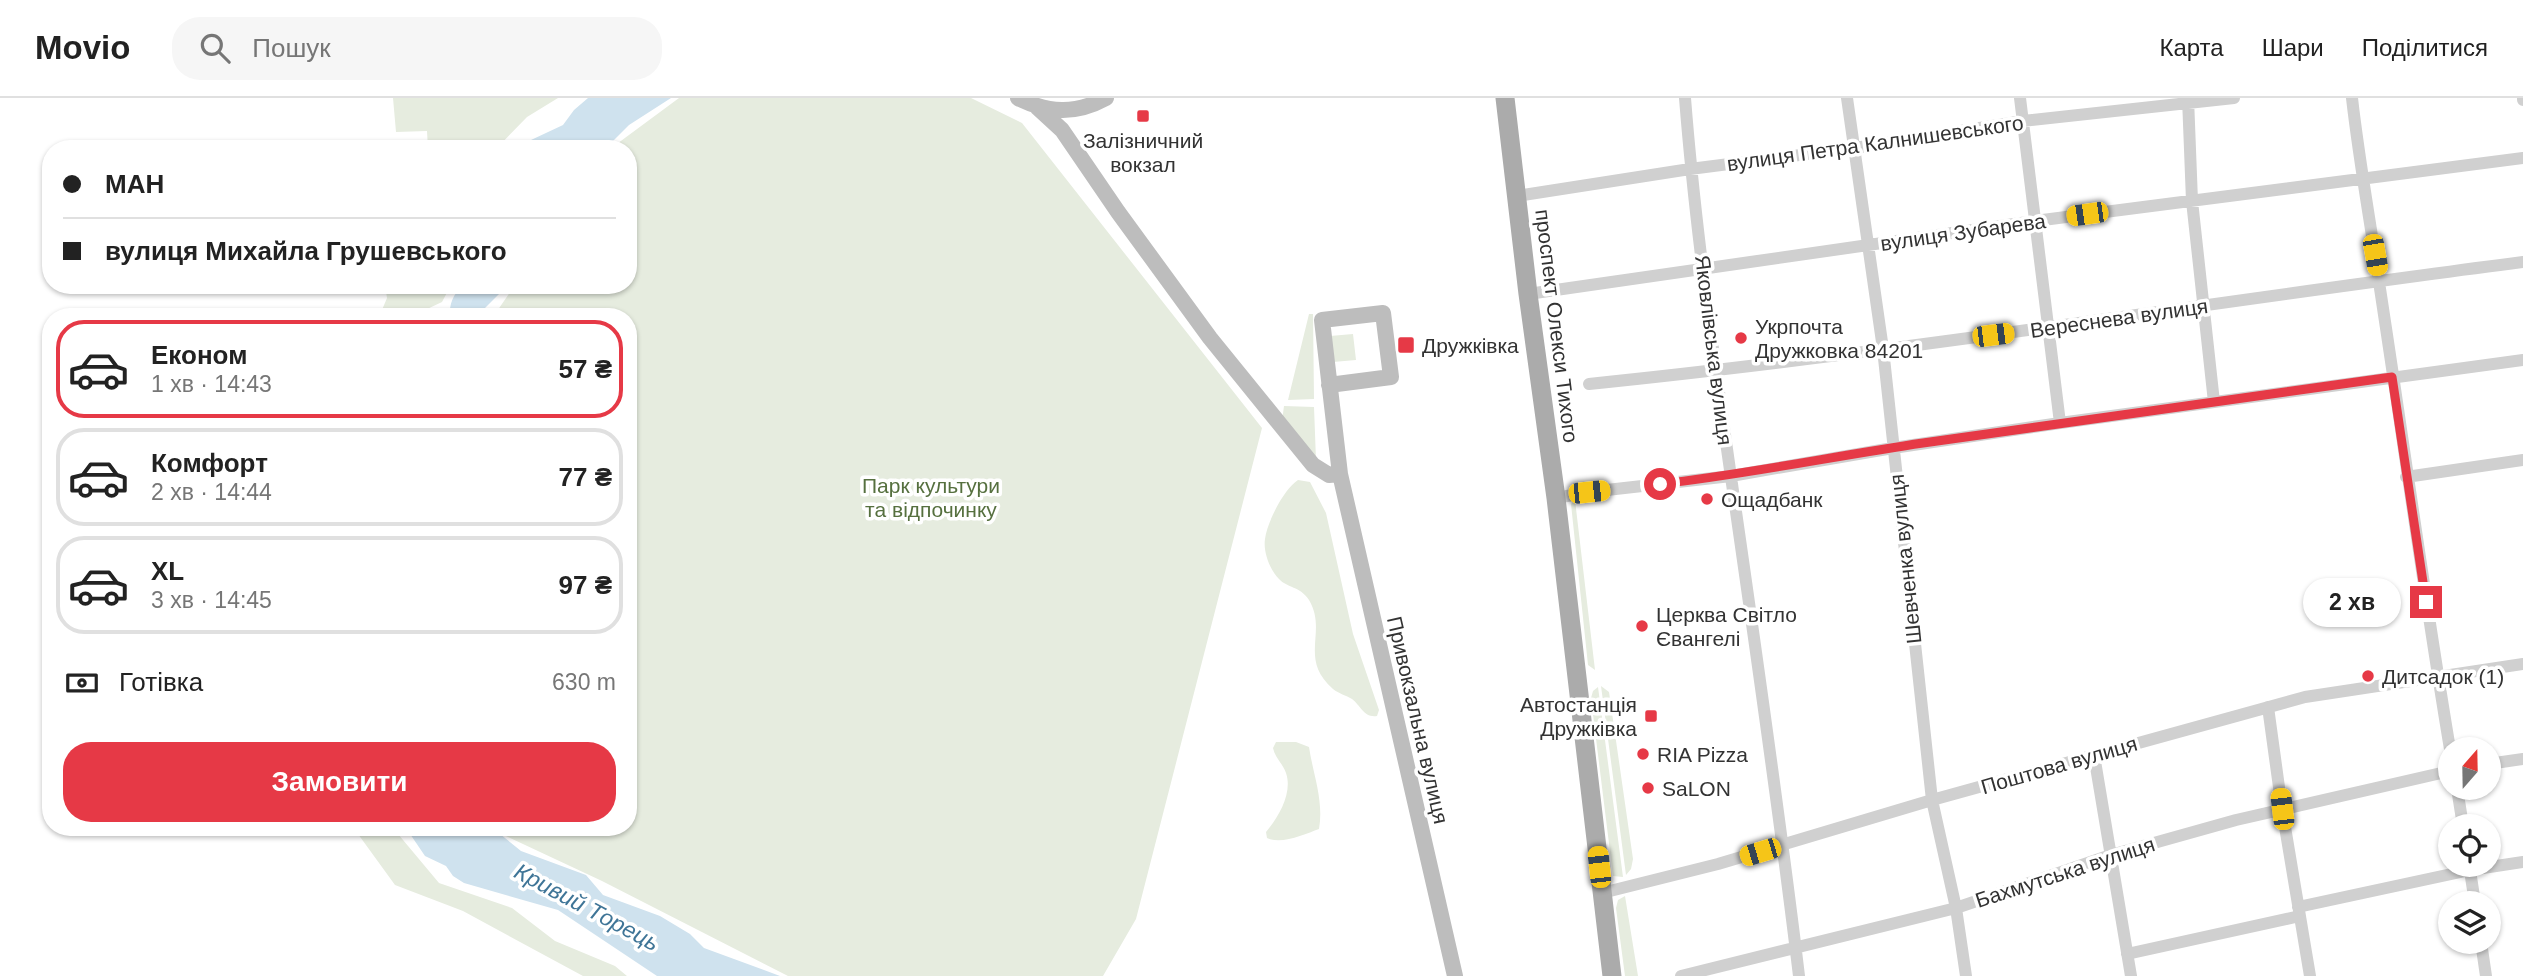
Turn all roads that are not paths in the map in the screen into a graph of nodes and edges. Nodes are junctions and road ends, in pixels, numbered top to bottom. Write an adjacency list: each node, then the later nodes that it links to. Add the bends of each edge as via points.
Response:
1 (1018, 98): 10 (street)
2 (1106, 98): 10 (street, via 1069,110)
3 (1505, 98): 16 (main road, проспект Олекси Тихого)
4 (1685, 98): 14 (street, Яковлівська вулиця)
5 (1847, 98): 12 (street, Шевченка вулиця)
6 (2020, 98): 11 (street)
7 (2234, 98): 9 (street, вулиця Петра Калнишевського)
8 (2352, 98): 15 (street)
9 (2188, 101): 11 (street, вулиця Петра Калнишевського); 17 (street)
10 (1037, 107): 36 (street, via 1062,130 1183,301 1313,465 1329,475)
11 (2023, 121): 12 (street, вулиця Петра Калнишевського); 18 (street)
12 (1855, 148): 14 (street, вулиця Петра Калнишевського); 19 (street, Шевченка вулиця)
13 (2523, 158): 15 (street, вулиця Зубарева)
14 (1690, 169): 16 (street, вулиця Петра Калнишевського); 21 (street, Яковлівська вулиця)
15 (2362, 179): 17 (street, вулиця Зубарева); 22 (street)
16 (1517, 196): 23 (main road, проспект Олекси Тихого)
17 (2192, 201): 18 (street, вулиця Зубарева); 24 (street)
18 (2035, 221): 19 (street, вулиця Зубарева); 25 (street)
19 (1868, 245): 21 (street, вулиця Зубарева); 26 (street, Шевченка вулиця)
20 (2523, 262): 22 (street, Вереснева вулиця)
21 (1704, 270): 23 (street, вулиця Зубарева); 28 (street, Яковлівська вулиця)
22 (2379, 281): 24 (street, Вереснева вулиця); 29 (street)
23 (1528, 294): 39 (main road, проспект Олекси Тихого)
24 (2204, 306): 25 (street, Вереснева вулиця); 32 (street)
25 (2048, 328): 26 (street, Вереснева вулиця); 33 (street)
26 (1883, 349): 28 (street, Вереснева вулиця); 34 (street, Шевченка вулиця)
27 (2523, 359): 29 (street)
28 (1714, 371): 30 (street, Вереснева вулиця); 37 (street, Яковлівська вулиця)
29 (2392, 377): 32 (street); 38 (street)
30 (1589, 384)
31 (1329, 385): 31 (street, Привокзальна вулиця, via 1391,377 1383,313 1322,320); 36 (street, Привокзальна вулиця)
32 (2214, 402): 33 (street)
33 (2060, 423): 34 (street)
34 (1893, 448): 37 (street); 48 (street, Шевченка вулиця)
35 (2523, 460): 38 (street)
36 (1340, 474): 61 (street, Привокзальна вулиця)
37 (1731, 475): 39 (street); 50 (street, Яковлівська вулиця)
38 (2406, 477): 41 (street)
39 (1556, 498): 55 (main road, проспект Олекси Тихого)
40 (2523, 664): 41 (street, Поштова вулиця)
41 (2438, 677): 42 (street, Поштова вулиця); 43 (street)
42 (2268, 707): 44 (street, Поштова вулиця); 49 (street)
43 (2449, 737)
44 (2094, 755): 48 (street, Поштова вулиця); 51 (street)
45 (2523, 759): 46 (street)
46 (2501, 762)
47 (2438, 774): 49 (street, Бахмутська вулиця)
48 (1932, 800): 50 (street, Поштова вулиця); 56 (street, Шевченка вулиця)
49 (2282, 809): 51 (street, Бахмутська вулиця); 57 (street)
50 (1782, 845): 55 (street, Поштова вулиця); 58 (street, Яковлівська вулиця)
51 (2111, 855): 56 (street, Бахмутська вулиця); 59 (street)
52 (2523, 862): 53 (street)
53 (2501, 864)
54 (2438, 875): 57 (street)
55 (1602, 893): 62 (main road, проспект Олекси Тихого)
56 (1956, 908): 58 (street, Бахмутська вулиця); 65 (street, Шевченка вулиця)
57 (2299, 911): 59 (street); 67 (street)
58 (1796, 948): 63 (street, Бахмутська вулиця); 64 (street, Яковлівська вулиця)
59 (2127, 954): 66 (street)
60 (2483, 954): 68 (street)
61 (1455, 976)
62 (1612, 976)
63 (1681, 976)
64 (1799, 976)
65 (1966, 976)
66 (2131, 976)
67 (2310, 976)
68 (2486, 976)

